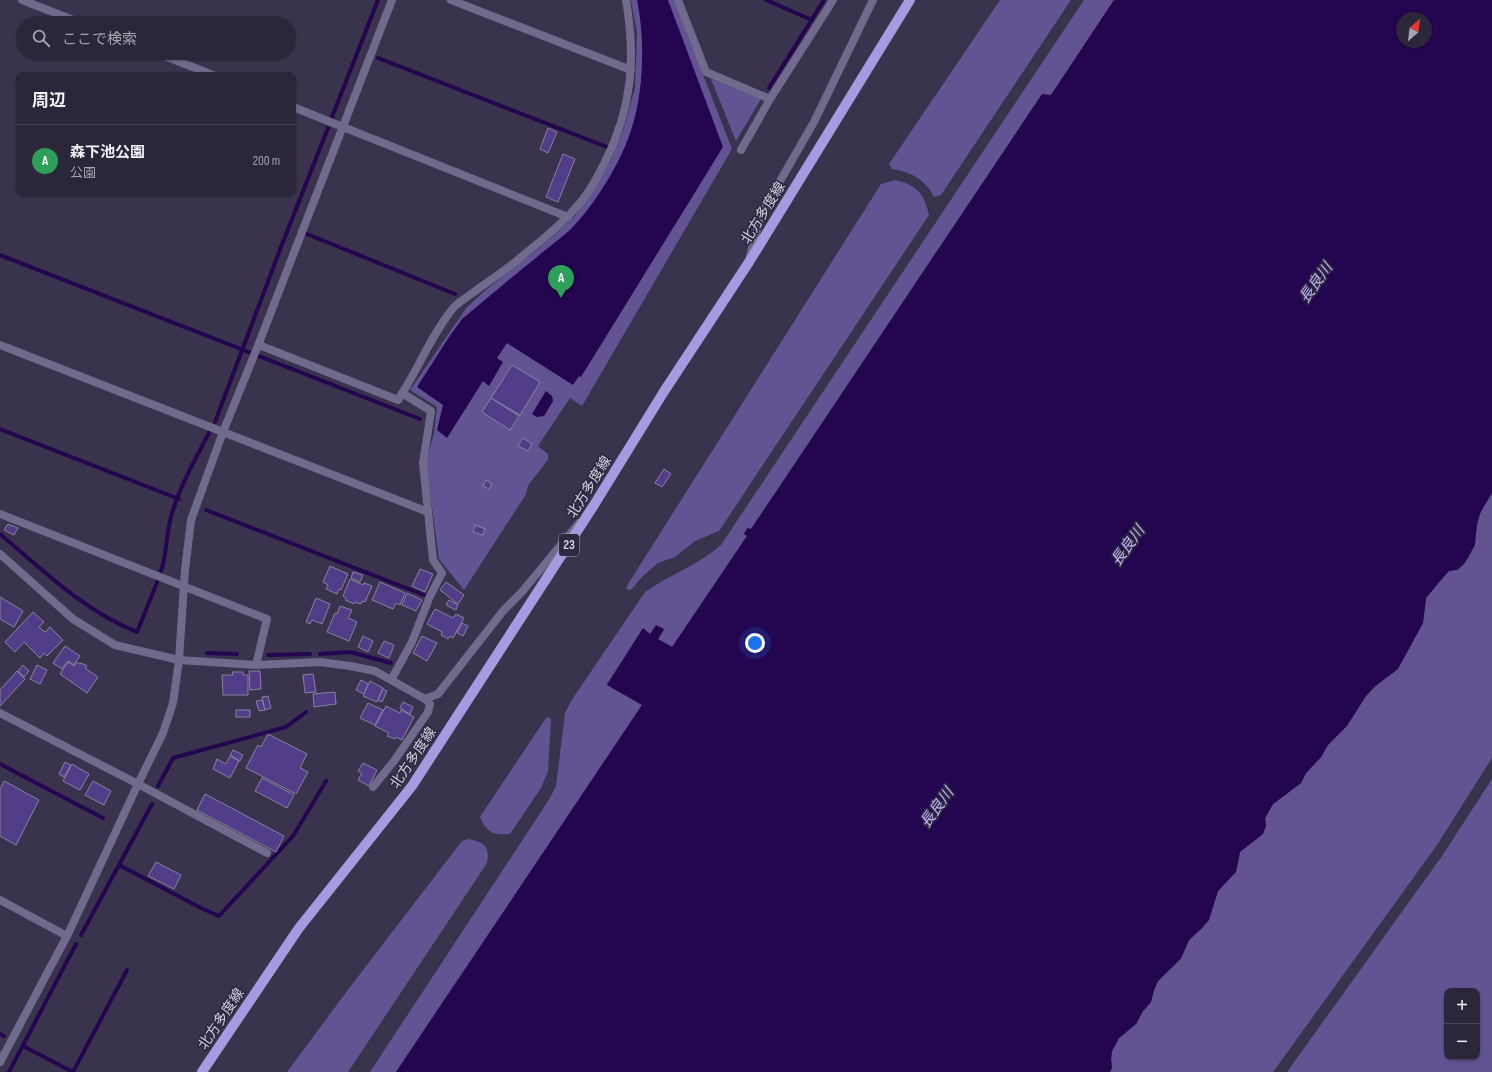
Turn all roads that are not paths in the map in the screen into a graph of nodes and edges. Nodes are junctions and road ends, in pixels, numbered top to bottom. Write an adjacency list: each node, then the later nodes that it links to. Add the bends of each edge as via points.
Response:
1 (22, 0): 9 (street)
2 (392, 0): 15 (street)
3 (451, 0): 11 (street)
4 (626, 0): 11 (street, via 631,27)
5 (678, 0): 13 (street, via 706,72)
6 (832, 0): 13 (street)
7 (873, 0): 18 (street, via 817,117 761,214)
8 (910, 0): 18 (main road, 北方多度線 / 23)
9 (63, 16)
10 (175, 60): 12 (street)
11 (631, 70): 17 (street, via 629,91 620,126 610,151 595,182)
12 (205, 72)
13 (770, 99): 16 (street)
14 (296, 107): 15 (street)
15 (342, 126): 17 (street); 20 (street)
16 (741, 150)
17 (568, 216): 21 (street, via 519,259 455,306)
18 (749, 262): 23 (main road, 北方多度線 / 23, via 663,393)
19 (0, 345): 22 (street)
20 (258, 347): 21 (street, via 398,400); 22 (street)
21 (402, 393): 24 (street, via 431,411 423,462)
22 (223, 432): 24 (street); 27 (street, via 191,520)
23 (594, 505): 31 (street, via 503,611 438,694); 39 (main road, 北方多度線 / 23, via 412,786 299,928)
24 (428, 512): 30 (street, via 433,560 442,573 412,642)
25 (0, 514): 27 (street)
26 (0, 554): 28 (street, via 72,619 115,645)
27 (184, 586): 28 (street); 29 (street, via 267,619)
28 (180, 660): 29 (street); 33 (street, via 173,703 163,734)
29 (256, 665): 30 (street, via 320,662 375,671)
30 (391, 680): 31 (street)
31 (425, 699): 34 (street, via 430,704 428,712)
32 (0, 713): 33 (street)
33 (138, 784): 35 (street); 37 (street)
34 (373, 787)
35 (267, 853)
36 (0, 900): 37 (street)
37 (66, 936): 38 (street)
38 (0, 1062)
39 (202, 1072)

